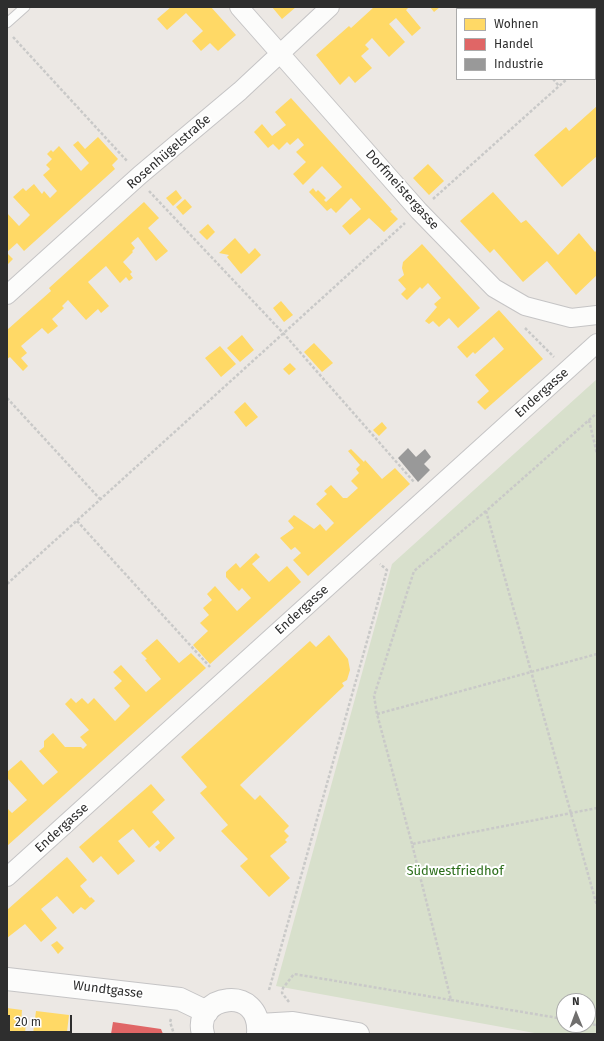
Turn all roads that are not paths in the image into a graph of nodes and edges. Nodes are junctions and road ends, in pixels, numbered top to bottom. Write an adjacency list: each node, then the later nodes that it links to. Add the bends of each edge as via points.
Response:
1 (25, 7): 4 (lane)
2 (239, 7): 5 (street, Dorfmeistergasse)
3 (330, 7): 5 (street, Rosenhügelstraße)
4 (7, 23)
5 (281, 54): 6 (street, Rosenhügelstraße); 7 (street, Dorfmeistergasse, via 419,211 494,288 525,306 571,318)
6 (7, 295)
7 (597, 315)
8 (597, 343): 9 (street, Endergasse)
9 (7, 877)
10 (7, 979): 11 (street, Wundtgasse, via 180,999)
11 (207, 1012): 12 (street, via 214,1004 223,1000 237,1000 250,1007 256,1015); 13 (street, via 203,1020)
12 (258, 1029): 14 (street, via 293,1022)
13 (203, 1034)
14 (358, 1034)

